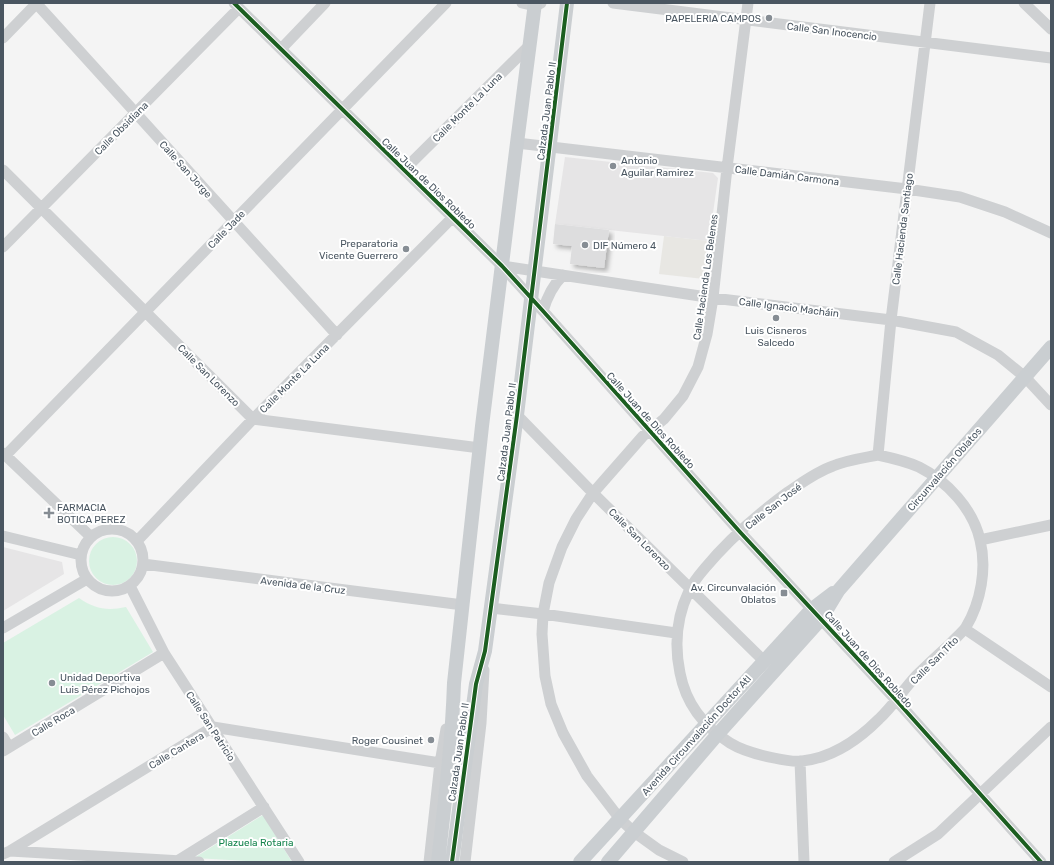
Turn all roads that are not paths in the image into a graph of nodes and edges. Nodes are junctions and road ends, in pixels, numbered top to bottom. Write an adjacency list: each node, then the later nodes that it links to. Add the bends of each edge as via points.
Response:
1 (36, 3): 13 (street); 19 (street, Calle San Jorge)
2 (326, 3): 16 (street)
3 (446, 3): 18 (street, Calle Jade)
4 (567, 3): 21 (main road, Calzada Juan Pablo II)
5 (613, 3): 11 (street, Calle San Inocencio)
6 (748, 3): 11 (street, Calle Hacienda Los Belenes)
7 (930, 3): 14 (street, Calle Hacienda Santiago)
8 (1024, 3): 12 (street)
9 (533, 4): 15 (main road, Calzada Juan Pablo II)
10 (237, 6): 16 (street, Calle Juan de Dios Robledo); 19 (street, Calle Obsidiana)
11 (746, 20): 14 (street, Calle San Inocencio); 22 (street, Calle Hacienda Los Belenes)
12 (1051, 29)
13 (3, 38)
14 (925, 42): 17 (street, Calle San Inocencio); 25 (street, Calle Hacienda Santiago)
15 (530, 45): 20 (main road, Calzada Juan Pablo II); 24 (street, Calle Monte La Luna)
16 (281, 49): 18 (street, Calle Juan de Dios Robledo)
17 (1051, 58)
18 (343, 110): 24 (street, Calle Juan de Dios Robledo); 28 (street, Calle Jade)
19 (136, 113): 26 (street, Calle Obsidiana); 28 (street, Calle San Jorge)
20 (517, 143): 21 (street, Calle Damián Carmona); 31 (main road, Calzada Juan Pablo II)
21 (550, 147): 22 (street, Calle Damián Carmona); 32 (main road, Calzada Juan Pablo II)
22 (727, 168): 25 (street, Calle Damián Carmona); 35 (street, Calle Hacienda Los Belenes)
23 (3, 170): 26 (street, Calle San Lorenzo)
24 (404, 170): 27 (street, Calle Juan de Dios Robledo)
25 (907, 188): 29 (street, Calle Damián Carmona, via 960,197 1005,212); 38 (street, Calle Hacienda Santiago)
26 (42, 208): 30 (street, Calle Obsidiana); 36 (street, Calle San Lorenzo)
27 (453, 218): 31 (street, Calle Juan de Dios Robledo); 39 (street, Calle Monte La Luna)
28 (234, 221): 36 (street, Calle Jade); 39 (street, Calle San Jorge)
29 (1051, 233)
30 (3, 247)
31 (502, 266): 32 (street, Calle Ignacio Macháin); 34 (street, Calle Juan de Dios Robledo); 46 (main road, Calzada Juan Pablo II)
32 (534, 271): 33 (street, Calle Ignacio Macháin); 34 (main road, Calzada Juan Pablo II)
33 (563, 276): 35 (street, Calle Ignacio Macháin); 37 (street, via 550,291)
34 (530, 298): 37 (street, Calle Juan de Dios Robledo); 43 (main road, Calzada Juan Pablo II)
35 (713, 298): 38 (street, Calle Ignacio Macháin); 45 (street, Calle Hacienda Los Belenes, via 698,367 683,396)
36 (146, 312): 44 (street, Calle San Lorenzo); 47 (street, Calle Jade)
37 (543, 312): 45 (street, Calle Juan de Dios Robledo)
38 (891, 320): 41 (street, Calle Ignacio Macháin, via 956,332 998,355); 48 (street, Calle Hacienda Santiago)
39 (337, 335): 44 (street, Calle Monte La Luna)
40 (1051, 347): 41 (main road, Circunvalación Oblatos)
41 (1025, 377): 42 (street, Calle Ignacio Macháin); 49 (main road, Circunvalación Oblatos)
42 (1051, 405)
43 (517, 415): 50 (street, Calle San Lorenzo); 63 (main road, Calzada Juan Pablo II)
44 (253, 419): 46 (street); 56 (street, Calle Monte La Luna)
45 (650, 431): 50 (street, Calle Hacienda Los Belenes); 52 (street, Calle Juan de Dios Robledo)
46 (480, 448): 62 (main road, Calzada Juan Pablo II)
47 (4, 454): 54 (street)
48 (878, 455): 49 (street, Calle San José, via 908,462); 52 (street, Calle San José, via 850,460 814,474 775,502)
49 (937, 478): 55 (street, Calle San Tito, via 963,505); 65 (main road, Circunvalación Oblatos)
50 (593, 493): 61 (street, Calle San Lorenzo); 64 (street, Calle Hacienda Los Belenes, via 562,546 549,583)
51 (1051, 525): 55 (street)
52 (740, 532): 61 (street, Calle San José, via 713,558); 65 (street, Calle Juan de Dios Robledo)
53 (3, 536): 57 (street)
54 (91, 537): 56 (street, via 110,529 129,534); 57 (street)
55 (980, 540): 67 (street, Calle San Tito, via 983,558 982,577 973,613)
56 (137, 541): 58 (street, via 141,548)
57 (81, 555): 59 (street)
58 (143, 564): 60 (street, via 136,580); 62 (street, Avenida de la Cruz)
59 (87, 579): 60 (street, via 93,586 112,592); 66 (street)
60 (130, 586): 70 (street, Calle San Patricio)
61 (690, 588): 68 (street, Calle San José); 71 (street, Calle San Lorenzo)
62 (463, 605): 72 (main road, Calzada Juan Pablo II)
63 (491, 608): 64 (street); 69 (main road, Calzada Juan Pablo II)
64 (543, 614): 68 (street); 86 (street, Calle Hacienda Los Belenes, via 545,676 551,704 563,733 587,776)
65 (817, 614): 71 (main road, Avenida Circunvalación Doctor Atl); 74 (street, Calle Juan de Dios Robledo); 78 (main road, Avenida Circunvalación Doctor Atl)
66 (3, 628)
67 (965, 629): 73 (street); 74 (street, Calle San Tito)
68 (676, 633): 75 (street, Calle San José, via 676,651 682,685 690,703)
69 (485, 651): 84 (main road, Calzada Juan Pablo II); 95 (street, Calzada Juan Pablo II, via 481,723)
70 (164, 653): 76 (street, Calle San Patricio); 80 (street, Calle Roca)
71 (764, 661): 75 (main road, Avenida Circunvalación Doctor Atl)
72 (454, 683): 82 (street, Calzada Juan Pablo II); 84 (main road, Calzada Juan Pablo II)
73 (1051, 687)
74 (896, 700): 81 (street, Calle San Tito, via 880,718 844,747 814,759); 83 (street, Calle Juan de Dios Robledo)
75 (706, 725): 78 (street, Calle San José); 86 (main road, Avenida Circunvalación Doctor Atl)
76 (213, 727): 82 (street, Calle Cantera); 85 (street, Calle San Patricio); 88 (street, Calle Cantera)
77 (1051, 727): 83 (street)
78 (717, 735): 81 (street, Calle San Tito, via 758,754); 87 (main road, Avenida Circunvalación Doctor Atl)
79 (3, 737): 80 (street)
80 (6, 749)
81 (800, 761): 99 (street)
82 (440, 763): 92 (street, Calzada Juan Pablo II)
83 (980, 794): 100 (street, via 938,834); 101 (street, Calle Juan de Dios Robledo)
84 (452, 805): 93 (main road, Calzada Juan Pablo II); 94 (main road, Calzada Juan Pablo II)
85 (264, 807): 89 (street); 91 (street, Calle San Patricio)
86 (620, 819): 87 (street, Calle Hacienda Los Belenes); 96 (main road, Avenida Circunvalación Doctor Atl)
87 (634, 832): 97 (main road, Avenida Circunvalación Doctor Atl); 98 (street, Calle Hacienda Los Belenes, via 659,850)
88 (7, 853): 89 (street)
89 (179, 860): 90 (street)
90 (199, 862)
91 (299, 862)
92 (429, 862)
93 (438, 862)
94 (452, 862)
95 (465, 862)
96 (580, 862)
97 (608, 862)
98 (684, 862)
99 (804, 862)
100 (894, 862)
101 (1041, 862)

